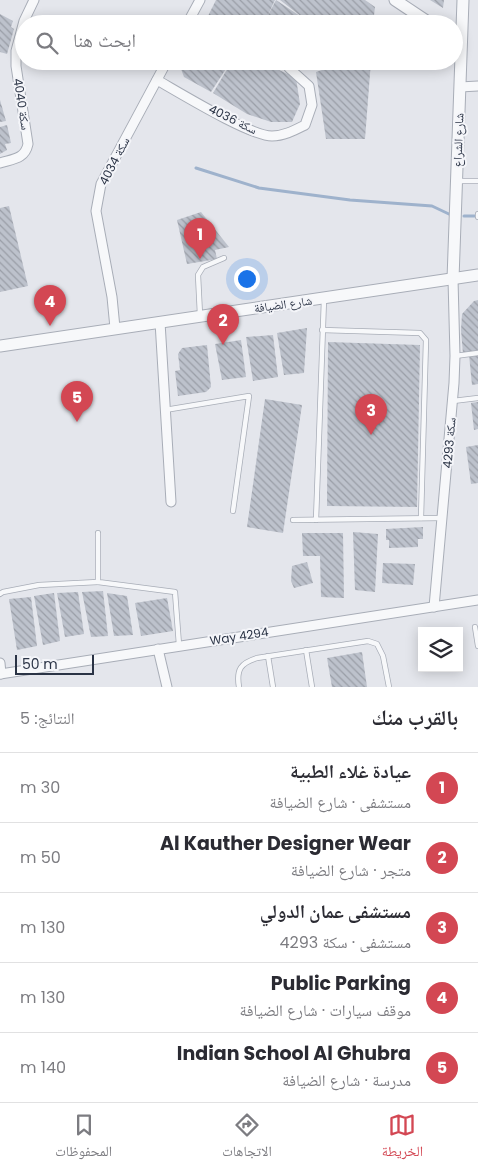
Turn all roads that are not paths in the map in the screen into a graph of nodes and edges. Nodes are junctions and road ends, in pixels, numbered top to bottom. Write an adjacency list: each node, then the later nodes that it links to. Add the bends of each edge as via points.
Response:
1 (34, 0): 5 (street, سكة 4040)
2 (200, 0): 6 (street)
3 (395, 0): 7 (street)
4 (463, 0): 8 (street, شارع الشراع)
5 (27, 15)
6 (192, 15)
7 (418, 15)
8 (461, 15)
9 (17, 70): 16 (street, سكة 4040, via 28,144 22,156)
10 (162, 70): 13 (street, سكة 4034)
11 (291, 70): 13 (street, سكة 4036, via 309,86 312,105 305,125 271,136 236,123)
12 (459, 70): 15 (street, شارع الشراع)
13 (157, 80): 25 (street, سكة 4034, via 101,184 97,199 96,211)
14 (478, 86): 15 (street)
15 (460, 88): 17 (street, شارع الشراع)
16 (0, 163)
17 (457, 181): 18 (lane); 21 (street, شارع الشراع)
18 (478, 182)
19 (224, 258): 23 (lane, via 203,267 198,274)
20 (478, 275): 21 (street, شارع الضيافة)
21 (454, 279): 22 (street, شارع الضيافة); 29 (street, سكة 4293)
22 (324, 298): 23 (street, شارع الضيافة); 26 (lane)
23 (200, 316): 24 (street, شارع الضيافة)
24 (160, 322): 25 (street, شارع الضيافة); 32 (street)
25 (115, 328): 27 (street, شارع الضيافة)
26 (322, 330): 35 (lane, via 420,333 426,340); 38 (lane)
27 (0, 346)
28 (478, 353): 29 (lane)
29 (456, 356): 31 (street, سكة 4293)
30 (478, 398): 31 (lane)
31 (453, 401): 36 (street, سكة 4293)
32 (165, 410): 33 (street); 34 (lane, via 249,396)
33 (171, 502)
34 (233, 511)
35 (421, 518): 36 (lane); 38 (lane)
36 (442, 518): 43 (street, سكة 4293)
37 (293, 520): 38 (lane)
38 (316, 520)
39 (98, 533): 40 (lane)
40 (98, 582): 41 (lane, via 39,585); 45 (lane, via 175,592)
41 (0, 594)
42 (478, 600): 43 (street, Way 4294)
43 (434, 607): 45 (street, Way 4294)
44 (475, 627): 46 (lane)
45 (179, 645): 47 (street, Way 4294)
46 (478, 646)
47 (158, 648): 51 (street, Way 4294); 52 (street)
48 (306, 650): 49 (lane); 55 (lane); 56 (lane, via 368,640 376,644 383,656)
49 (268, 656): 53 (lane, via 245,662 239,670); 54 (lane)
50 (0, 663): 51 (street)
51 (1, 674)
52 (166, 687)
53 (239, 687)
54 (273, 687)
55 (312, 687)
56 (389, 687)

